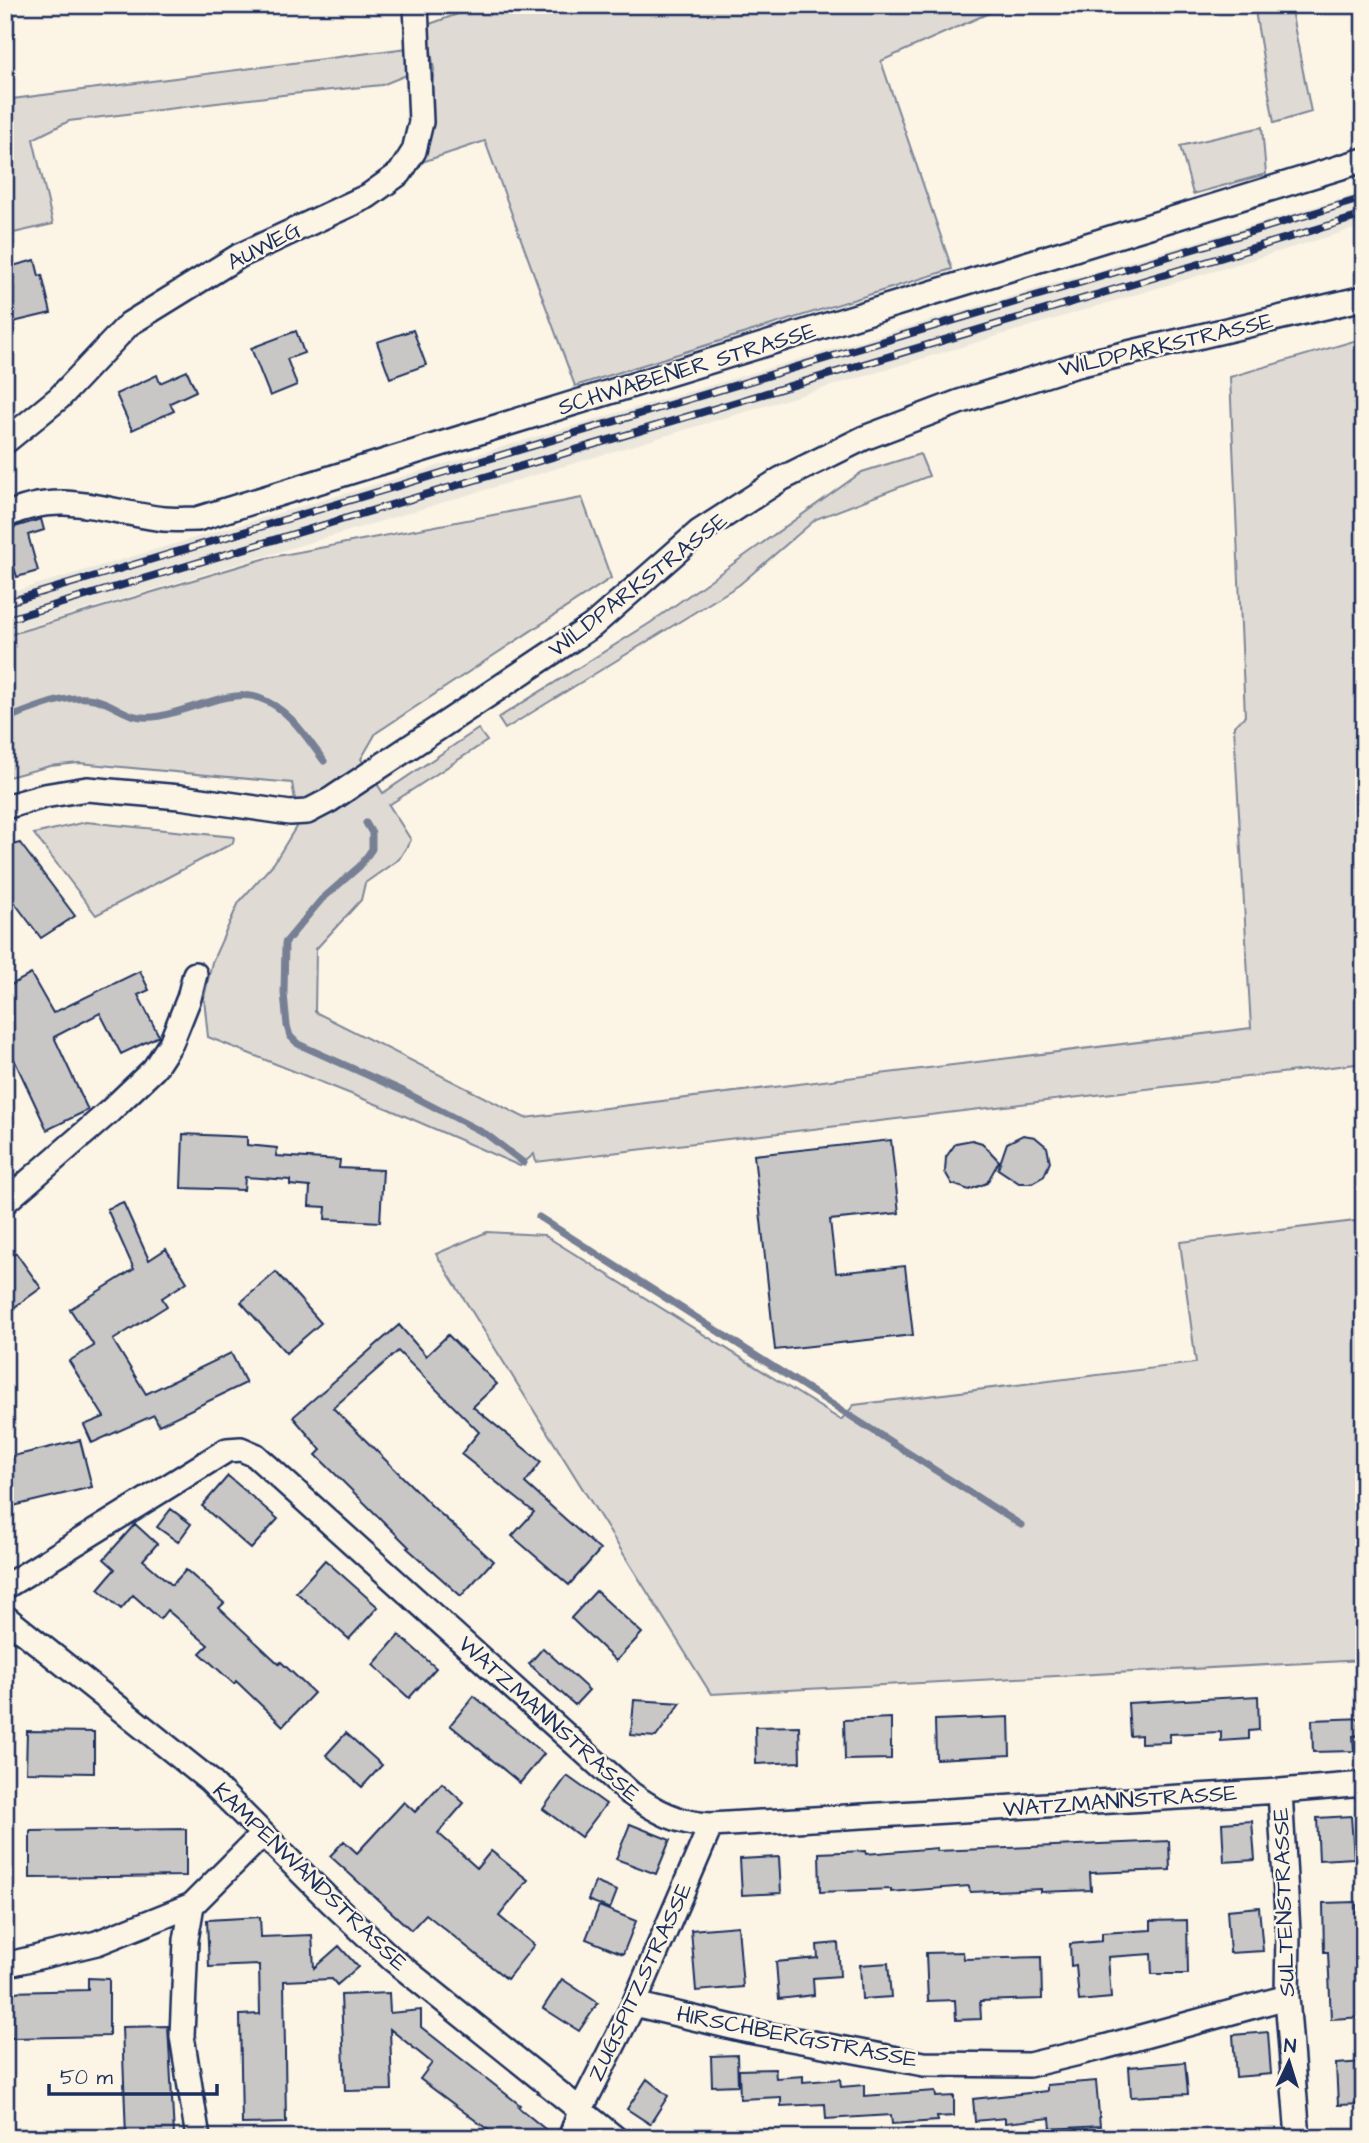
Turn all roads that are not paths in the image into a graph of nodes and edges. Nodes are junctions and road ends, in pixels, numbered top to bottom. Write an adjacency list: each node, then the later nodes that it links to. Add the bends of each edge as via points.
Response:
1 (416, 5): 4 (street, AUWEG, via 421,122 414,151 400,173 368,196 239,256 130,324 59,398)
2 (1364, 160): 5 (street, SCHWABENER STRASSE, via 197,519 164,519 49,502)
3 (1364, 298): 6 (street, WILDPARKSTRASSE, via 1077,365 959,402 852,443 781,479 699,532 592,626 307,812 87,789)
4 (5, 442)
5 (5, 516)
6 (5, 807)
7 (195, 974): 8 (street, via 171,1043 154,1069)
8 (5, 1202)
9 (5, 1587): 13 (street, WATZMANNSTRASSE, via 226,1450 241,1449 255,1455 630,1793 674,1819)
10 (5, 1617): 14 (street, KAMPENWANDSTRASSE, via 209,1780)
11 (1364, 1784): 12 (street, WATZMANNSTRASSE)
12 (1280, 1791): 13 (street, WATZMANNSTRASSE); 17 (street, SULTENSTRASSE)
13 (711, 1825): 18 (street, ZUGSPITZSTRASSE)
14 (263, 1834): 15 (street); 19 (street, KAMPENWANDSTRASSE, via 392,1959)
15 (192, 1905): 16 (street, via 97,1943); 20 (street, via 186,1940 183,2036)
16 (5, 1965)
17 (1287, 1997): 18 (street, HIRSCHBERGSTRASSE, via 1029,2064 924,2064); 23 (street, SULTENSTRASSE)
18 (634, 2004): 19 (street, ZUGSPITZSTRASSE)
19 (581, 2109): 21 (street, ZUGSPITZSTRASSE); 22 (street, KAMPENWANDSTRASSE)
20 (198, 2138)
21 (570, 2138)
22 (615, 2138)
23 (1298, 2138)

